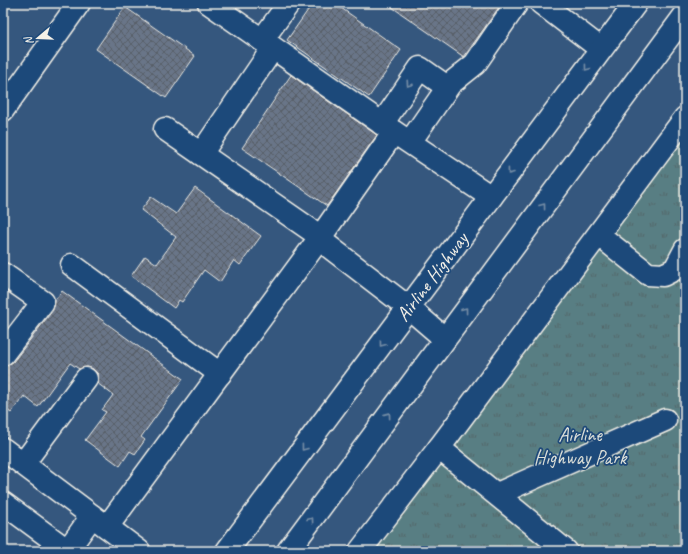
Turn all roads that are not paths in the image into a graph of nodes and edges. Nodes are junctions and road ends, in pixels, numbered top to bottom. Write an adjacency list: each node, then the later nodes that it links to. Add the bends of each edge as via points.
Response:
1 (79, 3): 12 (main road)
2 (208, 3): 9 (main road)
3 (289, 3): 9 (main road)
4 (517, 3): 11 (main road, via 475,64)
5 (540, 3): 10 (main road)
6 (636, 3): 10 (main road, Airline Highway)
7 (679, 3): 16 (main road)
8 (685, 15): 16 (main road)
9 (268, 44): 15 (main road); 17 (main road)
10 (601, 49): 18 (main road, Airline Highway, one-way to 18)
11 (448, 87): 15 (main road); 15 (main road, one-way to 15, via 420,68)
12 (3, 110)
13 (685, 118): 19 (main road)
14 (165, 129): 17 (main road)
15 (396, 133): 18 (main road); 20 (main road)
16 (583, 153): 25 (main road, one-way to 16)
17 (201, 154): 20 (main road)
18 (491, 197): 24 (main road, Airline Highway)
19 (599, 235): 21 (main road, via 648,274 663,275 674,269); 30 (main road)
20 (320, 238): 24 (main road); 27 (main road)
21 (685, 250)
22 (72, 265): 27 (main road)
23 (3, 274): 26 (main road, via 43,302)
24 (409, 308): 25 (main road); 37 (main road, Airline Highway, one-way to 37)
25 (444, 338): 38 (main road, one-way to 25)
26 (3, 354)
27 (220, 374): 34 (main road)
28 (86, 379): 31 (main road)
29 (665, 420): 32 (main road)
30 (440, 448): 32 (main road); 39 (main road)
31 (10, 458): 34 (main road)
32 (497, 494): 40 (main road)
33 (3, 503): 35 (main road)
34 (99, 522): 35 (main road); 36 (main road)
35 (67, 550)
36 (138, 551)
37 (227, 551)
38 (288, 551)
39 (360, 551)
40 (566, 551)

